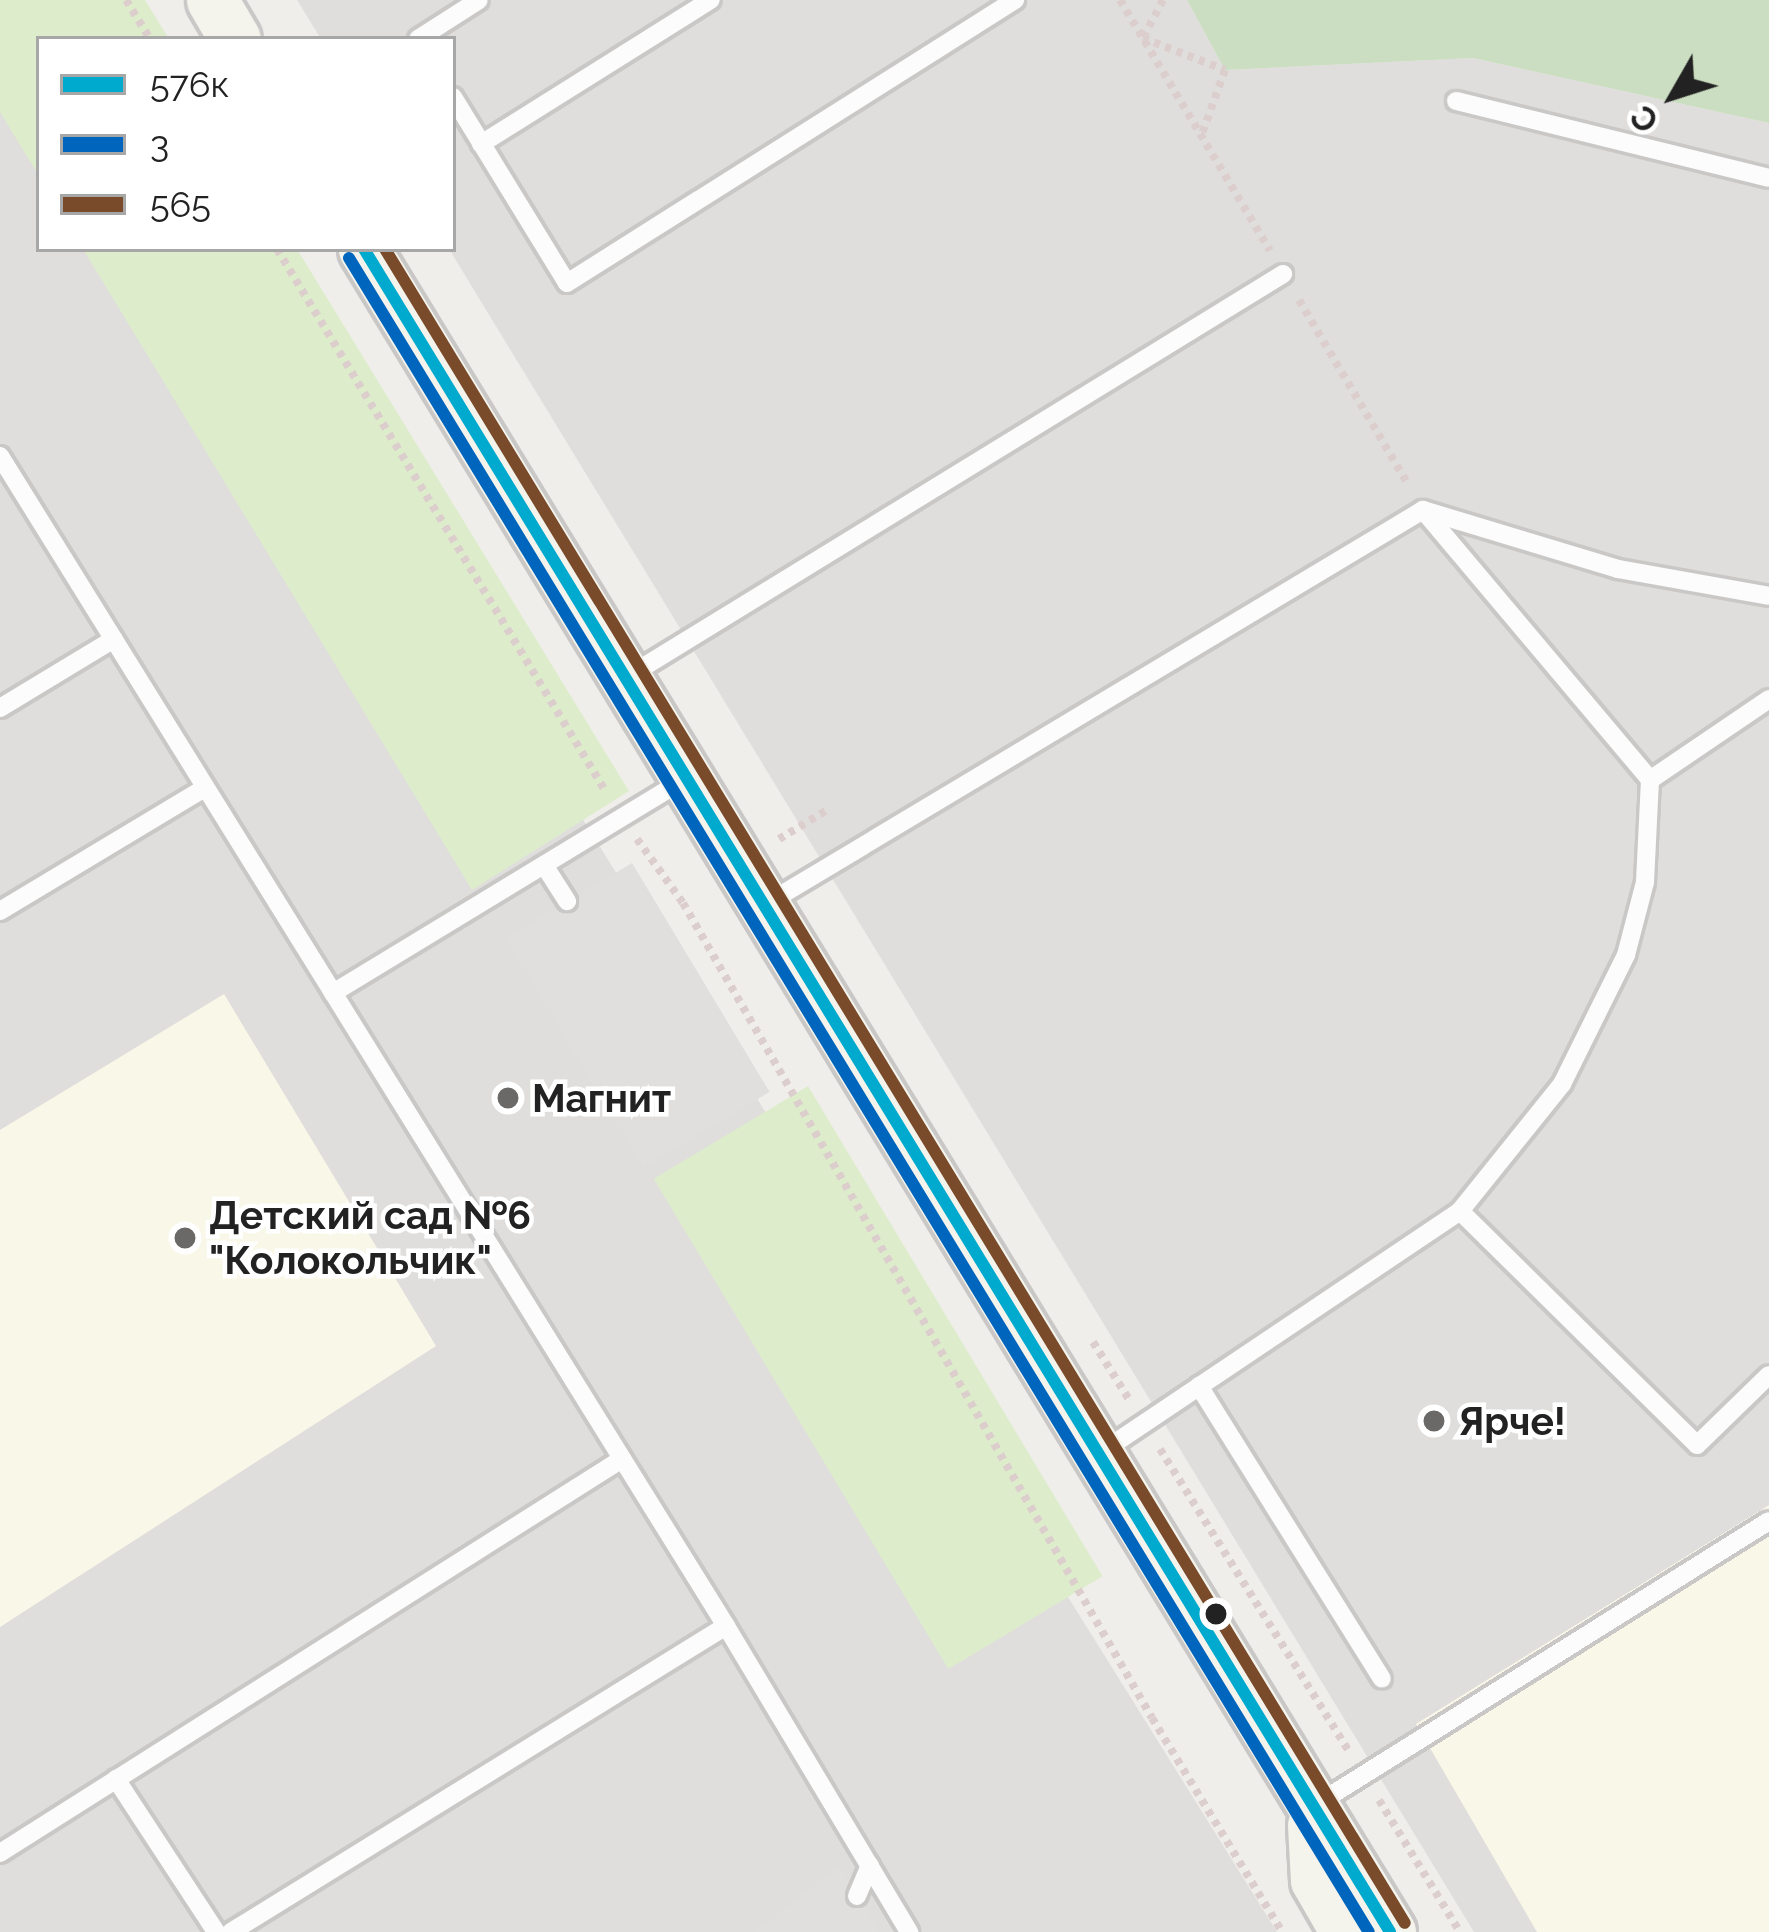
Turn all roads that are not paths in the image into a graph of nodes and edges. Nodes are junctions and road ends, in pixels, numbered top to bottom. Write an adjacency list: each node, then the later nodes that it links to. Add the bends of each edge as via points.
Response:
1 (212, 0): 5 (main road)
2 (479, 0): 6 (lane)
3 (711, 0): 9 (lane)
4 (1015, 0): 9 (lane, via 567,283)
5 (233, 36)
6 (423, 36)
7 (1456, 101): 10 (lane)
8 (456, 102): 9 (lane)
9 (481, 144)
10 (1769, 178)
11 (366, 252): 17 (main road)
12 (1283, 274): 17 (lane)
13 (0, 456): 16 (lane)
14 (1423, 510): 15 (lane, via 1618,569); 21 (lane); 25 (lane)
15 (1769, 596)
16 (114, 639): 19 (lane); 22 (lane)
17 (627, 677): 20 (main road)
18 (1769, 698): 21 (lane)
19 (0, 708)
20 (686, 778): 23 (lane); 25 (main road)
21 (1650, 780): 28 (lane, via 1645,882 1626,955 1562,1084)
22 (205, 788): 26 (lane); 27 (lane)
23 (544, 865): 24 (lane); 27 (lane)
24 (567, 902)
25 (762, 906): 31 (main road)
26 (0, 911)
27 (333, 993): 32 (lane)
28 (1460, 1211): 29 (lane, via 1696,1445); 30 (lane)
29 (1769, 1375)
30 (1199, 1386): 31 (lane); 35 (lane)
31 (1097, 1454): 37 (main road)
32 (622, 1459): 34 (lane); 36 (lane)
33 (1769, 1521): 37 (lane)
34 (726, 1626): 39 (lane); 42 (lane)
35 (1382, 1679)
36 (116, 1779): 38 (lane); 41 (lane)
37 (1312, 1807): 44 (main road, via 1316,1880); 45 (main road)
38 (0, 1853)
39 (870, 1866): 40 (lane); 43 (lane)
40 (857, 1896)
41 (216, 1932)
42 (230, 1932)
43 (910, 1932)
44 (1346, 1932)
45 (1390, 1932)

